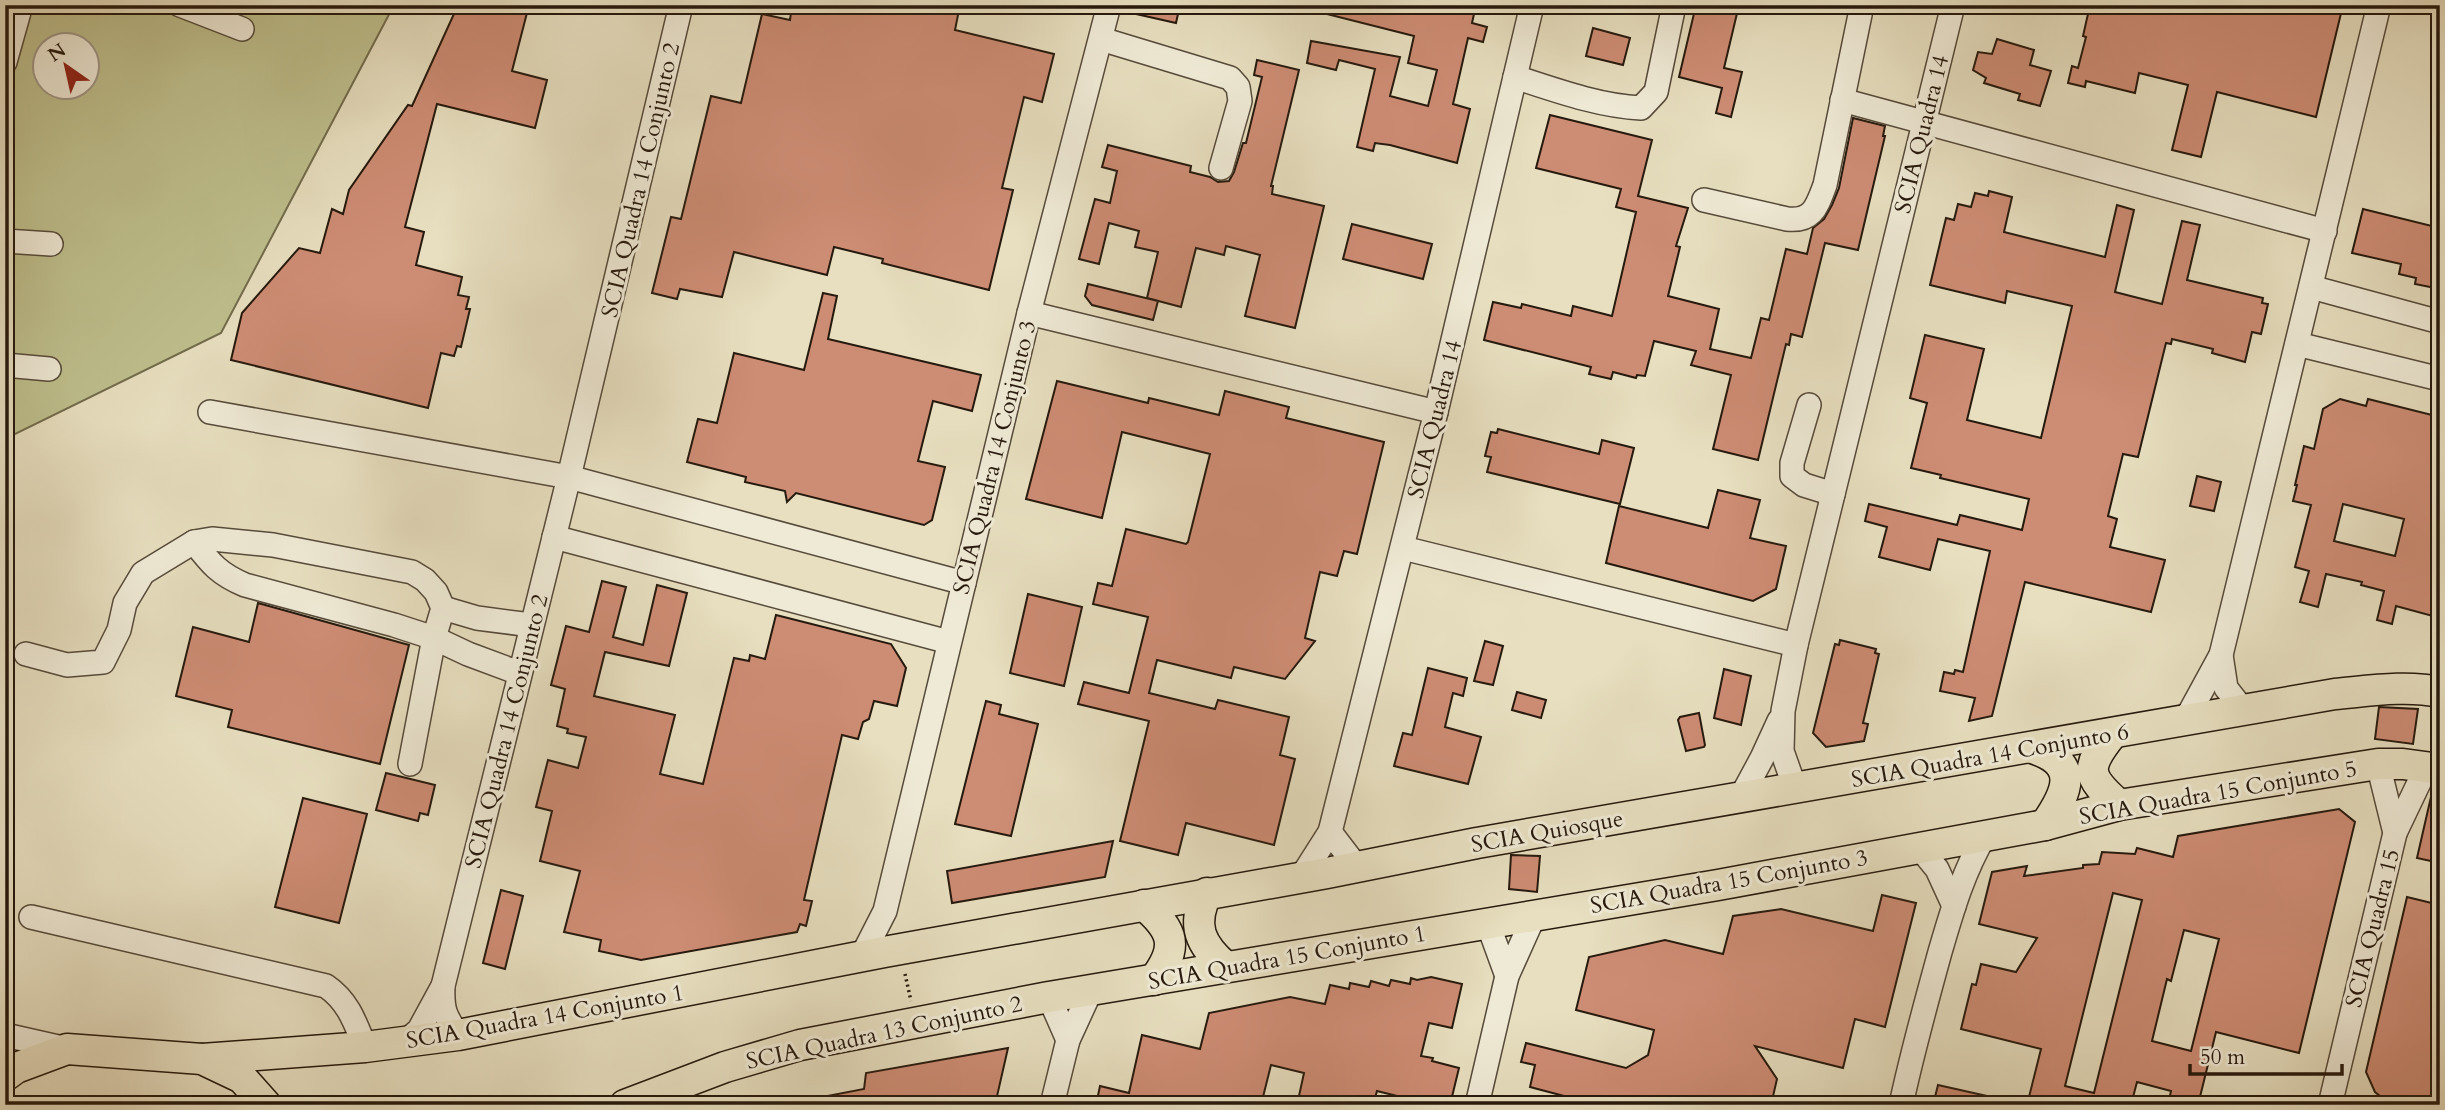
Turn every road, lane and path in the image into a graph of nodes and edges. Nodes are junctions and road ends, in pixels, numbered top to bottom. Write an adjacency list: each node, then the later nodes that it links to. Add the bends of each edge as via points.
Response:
1 (21, 5): 12 (street)
2 (180, 5): 10 (street)
3 (681, 5): 31 (street, SCIA Quadra 14 Conjunto 2)
4 (1109, 5): 11 (street, SCIA Quadra 14 Conjunto 3)
5 (1532, 5): 13 (street, SCIA Quadra 14)
6 (1674, 5): 13 (street, via 1656,92 1642,108)
7 (1862, 5): 14 (street)
8 (1953, 5): 15 (street, SCIA Quadra 14)
9 (2379, 5): 18 (street)
10 (242, 29)
11 (1101, 39): 16 (street, via 1230,78 1238,87 1240,101); 22 (street, SCIA Quadra 14 Conjunto 3)
12 (5, 62)
13 (1515, 77): 30 (street, SCIA Quadra 14)
14 (1842, 100): 15 (street); 17 (street, via 1825,185 1811,214 1787,219)
15 (1923, 122): 18 (street); 32 (street, SCIA Quadra 14)
16 (1221, 169)
17 (1704, 200)
18 (2325, 231): 21 (street)
19 (5, 241): 20 (street)
20 (51, 244)
21 (2311, 287): 23 (street); 24 (street)
22 (1029, 313): 30 (street); 36 (street, SCIA Quadra 14 Conjunto 3)
23 (2440, 322)
24 (2297, 344): 27 (street); 43 (street)
25 (5, 365): 26 (street)
26 (49, 369)
27 (2440, 379)
28 (1809, 405): 32 (street, via 1792,476)
29 (210, 412): 31 (street)
30 (1436, 412): 35 (street, SCIA Quadra 14)
31 (569, 477): 33 (street, SCIA Quadra 14 Conjunto 2); 36 (street)
32 (1833, 494): 41 (street, SCIA Quadra 14)
33 (554, 537): 38 (street, SCIA Quadra 14 Conjunto 2); 40 (street)
34 (194, 542): 37 (street, via 212,539 273,545 412,572 436,592); 39 (street, via 224,576 245,585); 42 (street, via 143,573 125,603 119,630 103,662 67,665)
35 (1403, 548): 41 (street); 56 (street, SCIA Quadra 14)
36 (964, 583): 40 (street, SCIA Quadra 14 Conjunto 3)
37 (443, 608): 38 (street); 39 (street)
38 (531, 625): 44 (street, SCIA Quadra 14 Conjunto 2)
39 (434, 638): 44 (street); 51 (street)
40 (949, 642): 66 (street, SCIA Quadra 14 Conjunto 3)
41 (1796, 645): 46 (street, SCIA Quadra 14)
42 (26, 654)
43 (2221, 656): 47 (street, via 2226,688); 48 (street)
44 (519, 673): 73 (street, SCIA Quadra 14 Conjunto 2)
45 (2440, 692): 47 (main road, SCIA Quadra 14 Conjunto 6, via 2335,694)
46 (1783, 711): 53 (street, SCIA Quadra 14, via 1782,751); 53 (street, SCIA Quadra 14, via 1762,758)
47 (2245, 711): 48 (main road, SCIA Quadra 14 Conjunto 6)
48 (2198, 718): 49 (main road, SCIA Quadra 14 Conjunto 6)
49 (2112, 734): 50 (main road, SCIA Quadra 14 Conjunto 6); 54 (main road, via 2095,756 2092,770)
50 (2032, 748): 53 (main road, SCIA Quadra 14 Conjunto 6); 55 (main road, via 2051,754 2065,773 2060,803)
51 (410, 764)
52 (2411, 766): 54 (main road, SCIA Quadra 15 Conjunto 5); 57 (street, SCIA Quadra 15); 57 (street, SCIA Quadra 15)
53 (1768, 792): 61 (main road, SCIA Quiosque)
54 (2119, 805): 55 (main road, SCIA Quadra 15 Conjunto 5)
55 (2045, 825): 58 (main road, SCIA Quadra 15 Conjunto 5)
56 (1330, 832): 61 (street); 62 (street, SCIA Quadra 14)
57 (2395, 833): 89 (street, SCIA Quadra 15)
58 (1985, 835): 59 (main road, SCIA Quadra 15 Conjunto 5); 65 (street, via 1969,862)
59 (1950, 841): 60 (main road, SCIA Quadra 15 Conjunto 3)
60 (1919, 847): 65 (street, via 1941,877); 68 (main road, SCIA Quadra 15 Conjunto 3)
61 (1356, 866): 62 (main road, SCIA Quiosque)
62 (1314, 875): 63 (main road)
63 (1207, 893): 64 (main road); 70 (main road, via 1198,920 1202,939)
64 (1144, 905): 69 (main road); 72 (main road, via 1168,932 1171,949)
65 (1954, 906): 88 (street)
66 (885, 911): 69 (street); 69 (street, SCIA Quadra 14 Conjunto 3)
67 (31, 917): 80 (street, via 326,986 350,1010)
68 (1510, 920): 70 (main road, SCIA Quadra 15 Conjunto 1); 71 (street); 71 (street)
69 (888, 951): 75 (path); 77 (main road, SCIA Quadra 14 Conjunto 1)
70 (1226, 967): 72 (main road, SCIA Quadra 15 Conjunto 1)
71 (1507, 976): 87 (street)
72 (1154, 980): 74 (main road, SCIA Quadra 15 Conjunto 1)
73 (443, 986): 77 (street, via 442,1005); 79 (street, via 419,1030)
74 (1069, 994): 75 (main road, SCIA Quadra 13 Conjunto 2); 78 (street); 78 (street)
75 (916, 1023): 85 (main road, SCIA Quadra 13 Conjunto 2, via 800,1045 725,1067)
76 (5, 1035): 81 (street)
77 (458, 1035): 79 (main road, SCIA Quadra 14 Conjunto 1)
78 (1068, 1040): 86 (street)
79 (406, 1041): 80 (main road, SCIA Quadra 14 Conjunto 1)
80 (365, 1047): 82 (main road, SCIA Quadra 14 Conjunto 1)
81 (67, 1049): 82 (main road); 83 (main road)
82 (202, 1059): 84 (main road, via 242,1078)
83 (5, 1076)
84 (265, 1105)
85 (625, 1105)
86 (1052, 1105)
87 (1477, 1105)
88 (1900, 1105)
89 (2330, 1105)

